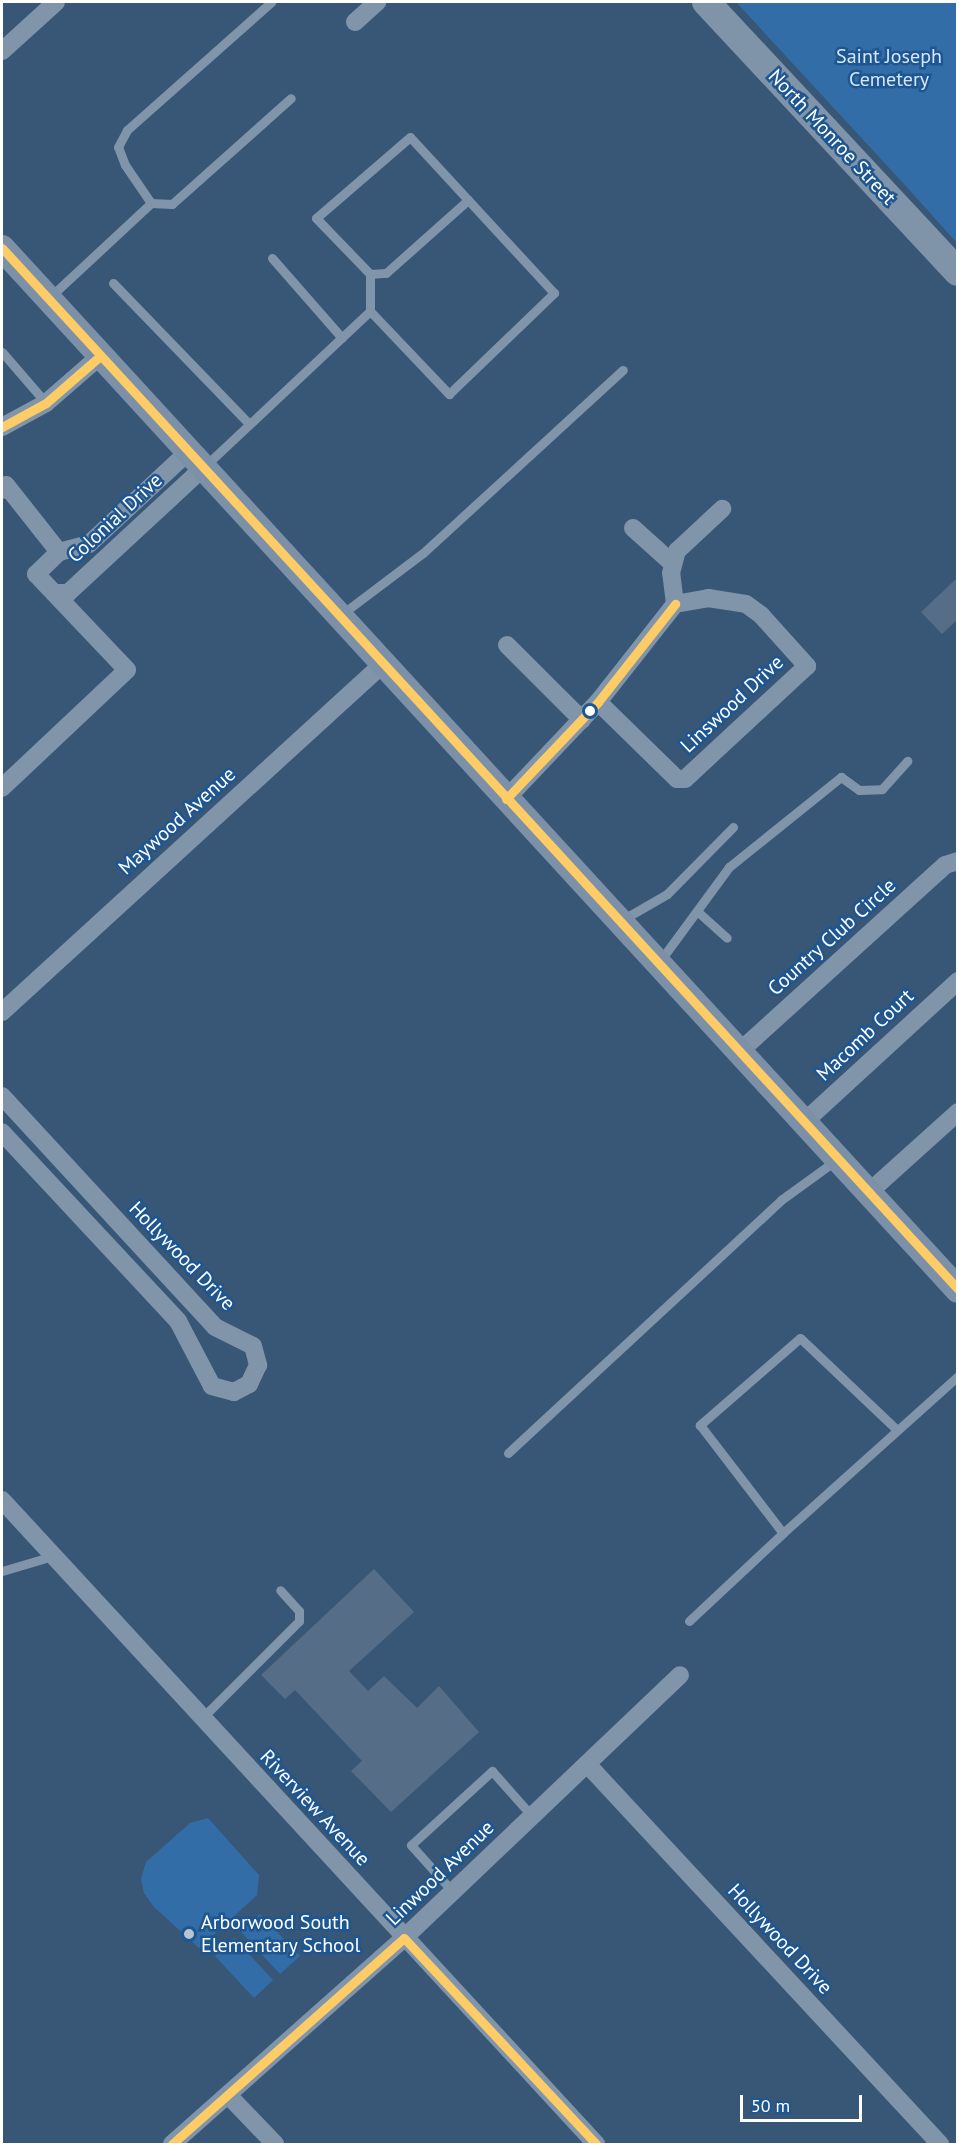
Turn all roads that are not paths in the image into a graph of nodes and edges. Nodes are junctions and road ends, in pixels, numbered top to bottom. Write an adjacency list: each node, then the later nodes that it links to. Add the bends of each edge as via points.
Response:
1 (56, 2): 6 (street)
2 (271, 2): 9 (lane, via 128,130 118,147 125,165)
3 (377, 2): 5 (street)
4 (706, 2): 12 (main road, North Monroe Street)
5 (355, 22)
6 (2, 51)
7 (291, 98): 9 (lane, via 172,204)
8 (468, 200): 13 (lane, via 386,273); 13 (lane, via 410,137 316,218); 16 (lane, via 554,293 449,394)
9 (151, 203): 15 (lane)
10 (2, 248): 15 (street)
11 (272, 258): 17 (lane)
12 (957, 272)
13 (370, 274): 16 (lane)
14 (113, 283): 23 (lane)
15 (48, 299): 19 (street)
16 (370, 311): 17 (lane)
17 (342, 338): 23 (lane)
18 (2, 352): 21 (lane)
19 (100, 356): 21 (street); 24 (street)
20 (623, 370): 32 (lane, via 423,553)
21 (46, 403): 22 (street)
22 (4, 421)
23 (249, 424): 24 (lane)
24 (196, 459): 28 (street, Colonial Drive, via 89,543); 30 (street, Colonial Drive, via 68,593); 32 (street)
25 (2, 490): 28 (street, Colonial Drive, via 6,485)
26 (722, 509): 29 (street, via 677,551)
27 (633, 528): 29 (street)
28 (59, 552): 30 (street, Colonial Drive, via 36,574)
29 (672, 563): 31 (street)
30 (54, 593): 38 (street, Colonial Drive, via 127,670)
31 (675, 604): 35 (street); 35 (street, Linswood Drive, via 708,598 746,604 807,666 685,779 677,779)
32 (340, 616): 34 (street)
33 (507, 645): 36 (street)
34 (384, 663): 39 (street); 47 (street, Maywood Avenue)
35 (598, 702): 36 (street)
36 (582, 720): 39 (street)
37 (907, 761): 42 (lane, via 882,789 859,790 841,777 729,867)
38 (2, 788)
39 (506, 799): 43 (street)
40 (733, 827): 43 (lane, via 667,894)
41 (957, 861): 48 (street, Country Club Circle, via 945,865)
42 (697, 911): 44 (lane); 45 (lane)
43 (620, 922): 45 (street)
44 (727, 938)
45 (659, 963): 48 (street)
46 (957, 981): 51 (street, Macomb Court)
47 (2, 1012)
48 (739, 1052): 51 (street)
49 (2, 1096): 52 (street, Hollywood Drive, via 215,1327 253,1346 258,1365 249,1384 234,1392 212,1386 178,1321)
50 (957, 1112): 54 (street)
51 (803, 1123): 53 (street)
52 (2, 1132)
53 (836, 1160): 54 (street); 58 (lane, via 781,1200)
54 (867, 1194): 55 (street)
55 (957, 1290)
56 (957, 1376): 57 (lane)
57 (896, 1429): 60 (lane); 60 (lane, via 800,1338 700,1425)
58 (508, 1453)
59 (2, 1500): 61 (street, Riverview Avenue)
60 (783, 1533): 64 (lane)
61 (53, 1556): 62 (lane); 66 (street, Riverview Avenue)
62 (2, 1571)
63 (280, 1590): 66 (lane, via 299,1611 299,1621)
64 (689, 1621)
65 (680, 1674): 67 (street, Linwood Avenue)
66 (202, 1718): 70 (street, Riverview Avenue)
67 (587, 1764): 68 (street, Linwood Avenue); 75 (street, Hollywood Drive)
68 (532, 1816): 69 (street, Linwood Avenue); 69 (lane, via 492,1771 411,1845)
69 (453, 1892): 70 (street, Linwood Avenue)
70 (404, 1938): 71 (street, Linwood Avenue); 74 (street, Riverview Avenue)
71 (228, 2095): 72 (street, Linwood Avenue); 73 (street)
72 (172, 2145)
73 (275, 2145)
74 (596, 2145)
75 (940, 2145)

